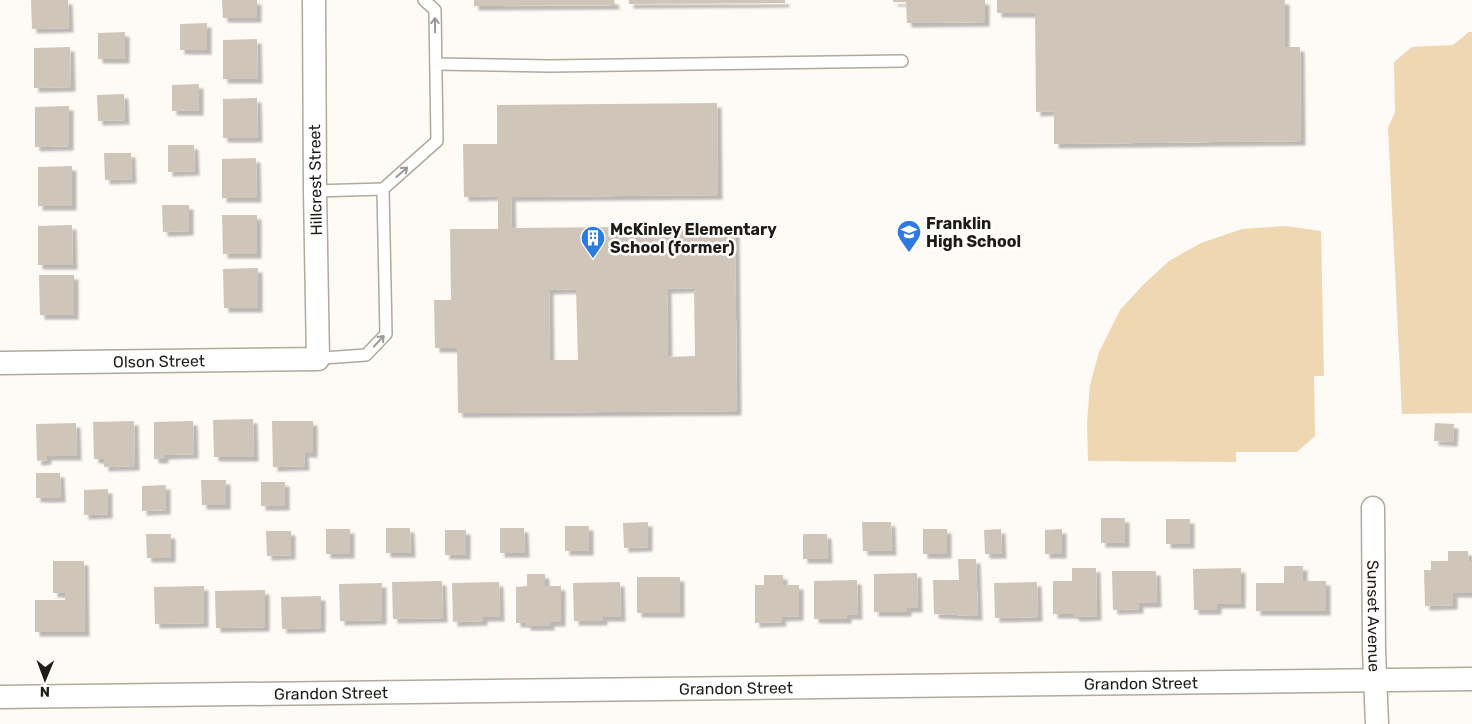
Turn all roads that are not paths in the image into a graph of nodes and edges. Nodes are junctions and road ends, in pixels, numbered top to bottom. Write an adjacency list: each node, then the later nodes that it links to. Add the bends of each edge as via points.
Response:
1 (314, 0): 6 (street, Hillcrest Street)
2 (424, 0): 4 (lane, one-way to 2, via 435,10)
3 (902, 61): 4 (lane, via 550,66)
4 (436, 64): 5 (lane, one-way to 4, via 437,141)
5 (383, 189): 6 (lane); 7 (lane, one-way to 5, via 366,355 386,334)
6 (315, 191): 7 (street, Hillcrest Street)
7 (328, 358): 8 (street, Olson Street)
8 (0, 363)
9 (1374, 508): 11 (street, Sunset Avenue)
10 (1472, 679): 11 (street, Grandon Street)
11 (1376, 682): 12 (street, Grandon Street); 13 (street, Sunset Avenue)
12 (0, 697)
13 (1377, 724)

